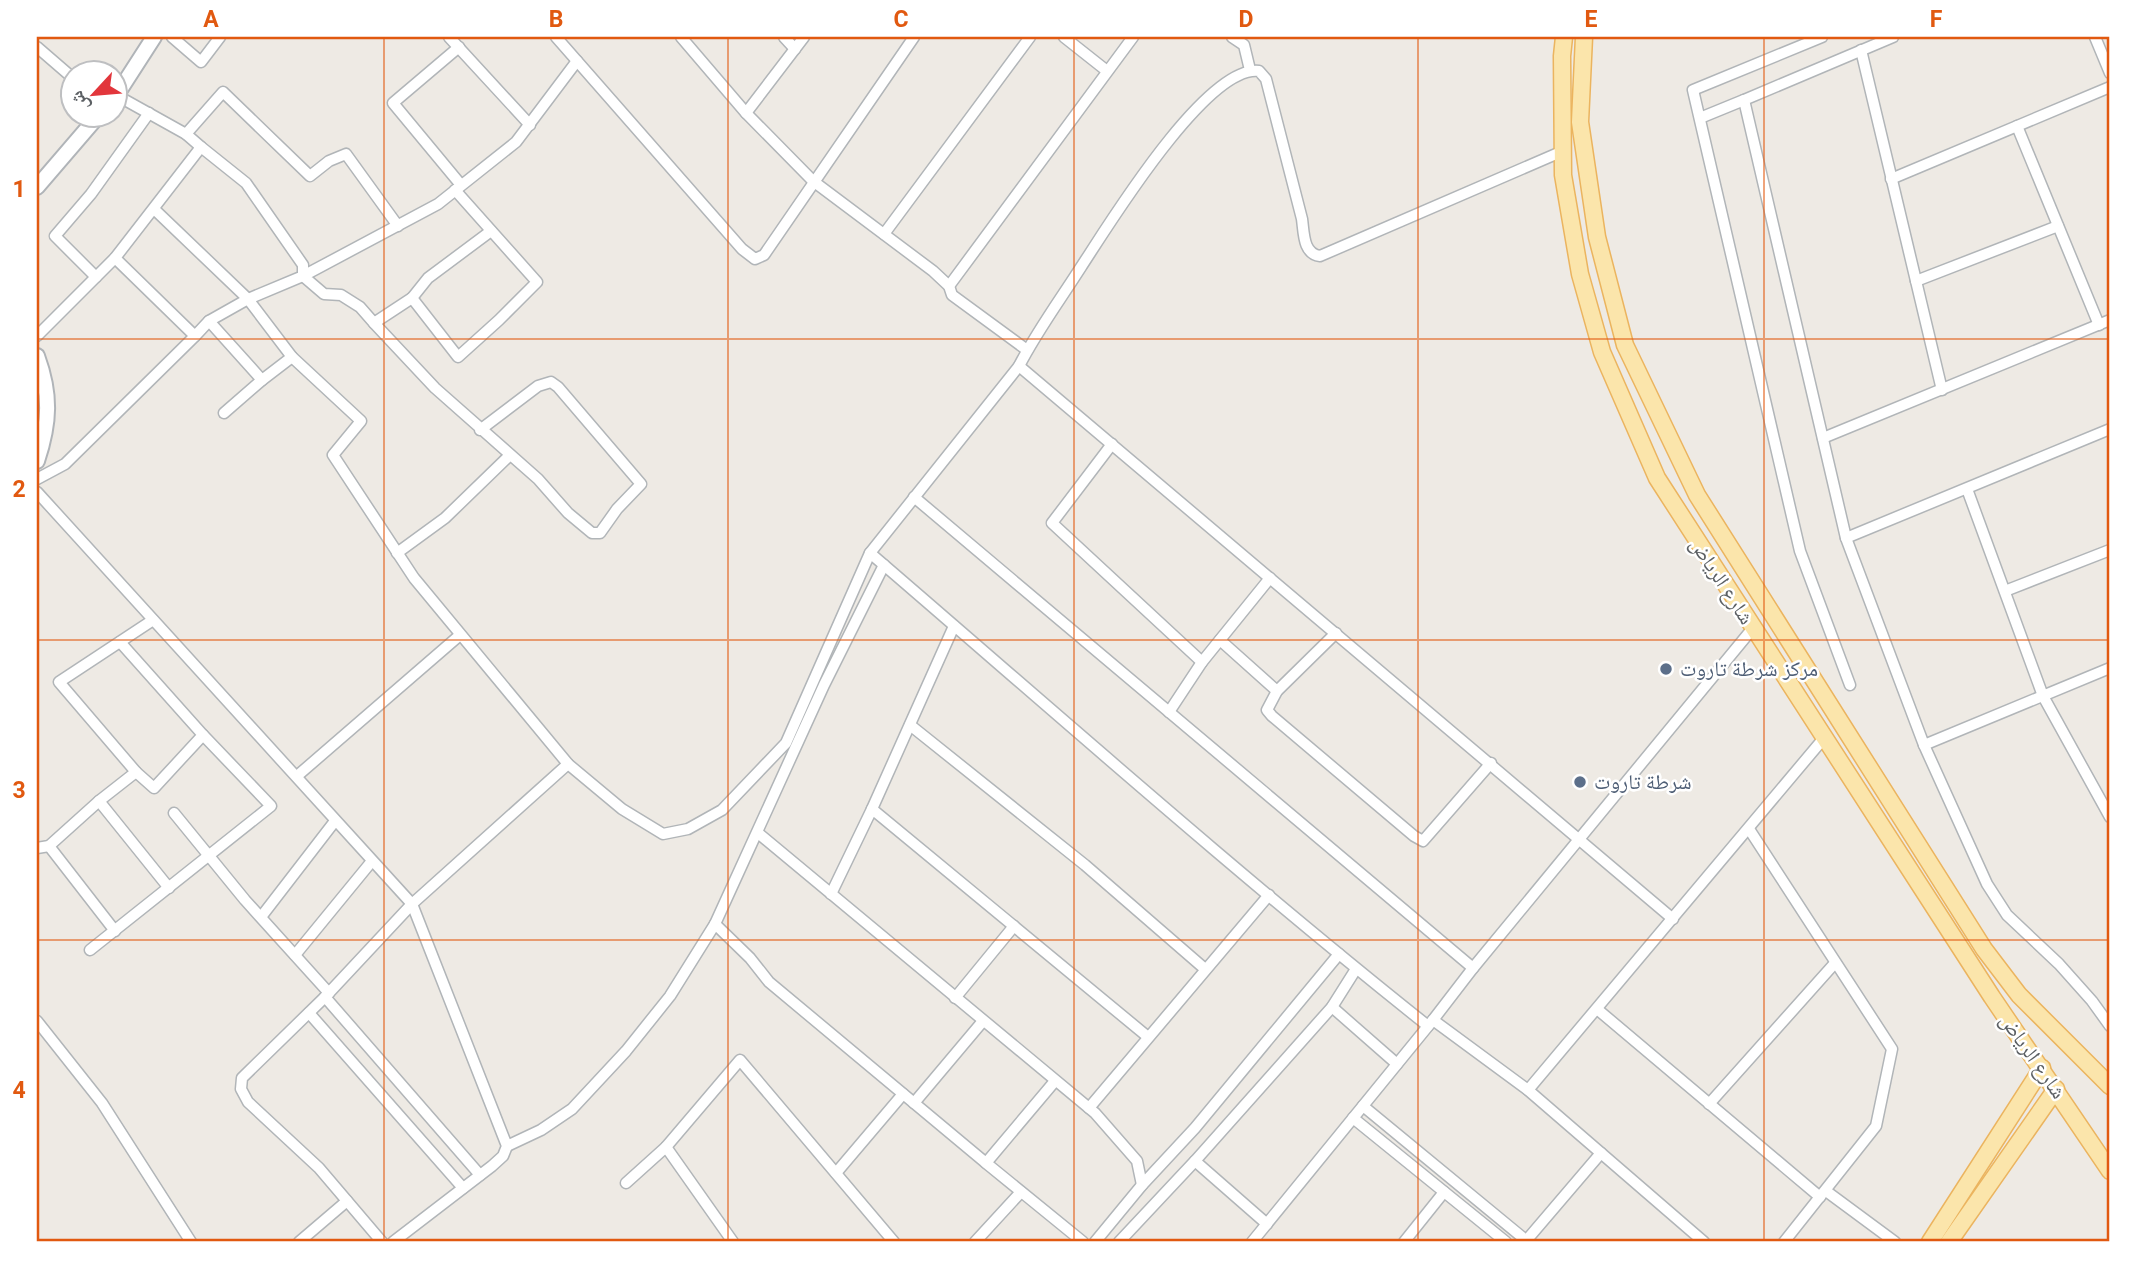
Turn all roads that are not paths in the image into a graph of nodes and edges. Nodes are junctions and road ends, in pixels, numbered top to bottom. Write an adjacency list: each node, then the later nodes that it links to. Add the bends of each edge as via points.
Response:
1 (172, 37): 2 (street, via 201,62)
2 (220, 37)
3 (450, 37): 20 (street)
4 (681, 37): 34 (street)
5 (784, 37): 21 (street)
6 (804, 37): 21 (street)
7 (915, 37): 43 (street)
8 (1030, 37): 50 (street)
9 (1064, 37): 28 (street)
10 (1133, 37): 28 (street)
11 (1233, 37): 19 (street)
12 (1564, 37): 41 (main road, شارع الرياض)
13 (1584, 37): 150 (main road, شارع الرياض, via 1580,122 1597,237 1625,345 1697,495 1984,949 2019,995)
14 (1822, 37): 35 (street, via 1693,90)
15 (1894, 37): 22 (street)
16 (2095, 37): 29 (street)
17 (560, 38): 24 (street)
18 (147, 39): 26 (street)
19 (1244, 41): 27 (street)
20 (458, 47): 36 (street); 45 (street, via 393,103)
21 (795, 49): 34 (street)
22 (1861, 50): 31 (street); 42 (street)
23 (38, 51): 25 (street)
24 (577, 61): 36 (street); 43 (street, via 755,259 764,255)
25 (60, 68)
26 (130, 70)
27 (1250, 70): 41 (street, via 1259,71 1266,79 1304,240 1314,255); 64 (street, via 1220,86 1190,115 1135,186)
28 (1107, 71): 55 (street)
29 (2110, 73)
30 (2110, 87): 37 (street)
31 (1744, 100): 35 (street); 73 (street)
32 (130, 103): 33 (street)
33 (149, 113): 39 (street); 53 (street, via 55,236)
34 (746, 113): 43 (street)
35 (1700, 118): 97 (street, via 1800,551)
36 (530, 125): 45 (street, via 516,142)
37 (2017, 126): 42 (street); 48 (street)
38 (86, 130): 44 (street)
39 (186, 134): 40 (street); 47 (street, via 223,92 310,176 346,154)
40 (201, 148): 46 (street); 52 (street, via 246,183 303,265)
41 (1563, 151): 90 (main road, شارع الرياض, via 1580,274 1602,352 1657,478)
42 (1891, 179): 54 (street)
43 (813, 181): 50 (street)
44 (37, 187)
45 (458, 188): 47 (street); 49 (street)
46 (154, 209): 51 (street); 57 (street)
47 (398, 226): 52 (street)
48 (2058, 226): 54 (street); 61 (street)
49 (491, 231): 56 (street, via 428,278); 56 (street, via 537,282 458,357)
50 (884, 234): 55 (street)
51 (114, 258): 53 (street); 63 (street)
52 (303, 276): 57 (street); 60 (street, via 324,294 341,295 360,307)
53 (96, 277): 62 (street)
54 (1916, 281): 69 (street)
55 (948, 286): 64 (street, via 952,295)
56 (412, 298): 60 (street)
57 (248, 299): 59 (street); 66 (street)
58 (2110, 320): 61 (street)
59 (209, 321): 63 (street); 68 (street)
60 (374, 323): 72 (street)
61 (2099, 325): 69 (street)
62 (37, 336)
63 (195, 336): 77 (street, via 65,464)
64 (1027, 350): 67 (street)
65 (37, 356): 76 (street, via 46,380 47,431)
66 (292, 357): 68 (street); 83 (street, via 360,421 333,455)
67 (1018, 366): 74 (street); 80 (street)
68 (261, 380): 70 (street)
69 (1942, 390): 73 (street)
70 (225, 413)
71 (2110, 429): 78 (street)
72 (480, 430): 75 (street); 75 (street, via 538,386 551,382 641,484 600,533 592,533)
73 (1823, 438): 81 (street)
74 (1112, 444): 86 (street); 95 (street, via 1052,523)
75 (510, 455): 83 (street, via 445,518)
76 (37, 461)
77 (37, 479)
78 (1968, 489): 81 (street); 87 (street)
79 (37, 492): 88 (street)
80 (914, 497): 84 (street); 100 (street)
81 (1846, 538): 104 (street)
82 (2110, 550): 87 (street)
83 (397, 552): 92 (street)
84 (870, 553): 85 (street); 106 (street, via 786,743 722,810 688,830 663,834 622,809)
85 (884, 565): 89 (street); 115 (street)
86 (1270, 578): 91 (street); 93 (street)
87 (2005, 591): 99 (street)
88 (153, 620): 94 (street); 108 (street)
89 (954, 626): 101 (street); 123 (street)
90 (1752, 628): 103 (main road, شارع الرياض); 116 (street)
91 (1336, 633): 98 (street); 105 (street)
92 (460, 635): 106 (street); 108 (street)
93 (1220, 640): 95 (street); 98 (street)
94 (120, 642): 102 (street); 107 (street, via 59,682)
95 (1202, 662): 100 (street)
96 (2110, 668): 99 (street)
97 (1850, 685)
98 (1277, 691): 105 (street, via 1267,710 1272,716 1423,841)
99 (2043, 696): 104 (street); 112 (street)
100 (1169, 712): 134 (street)
101 (910, 724): 110 (street); 135 (street)
102 (203, 735): 107 (street, via 154,788); 119 (street, via 271,807)
103 (1824, 738): 114 (street); 148 (main road, شارع الرياض)
104 (1924, 745): 145 (street, via 1987,884 2007,915 2059,964)
105 (1491, 763): 116 (street)
106 (568, 764): 124 (street)
107 (136, 772): 109 (street)
108 (297, 776): 113 (street)
109 (99, 801): 117 (street); 121 (street)
110 (872, 809): 122 (street); 128 (street)
111 (174, 813): 119 (street)
112 (2110, 817)
113 (335, 821): 120 (street); 125 (street)
114 (1749, 829): 126 (street); 133 (street)
115 (758, 832): 122 (street); 127 (street)
116 (1581, 839): 126 (street); 134 (street)
117 (49, 846): 118 (street); 129 (street)
118 (37, 848)
119 (209, 856): 121 (street); 125 (street)
120 (372, 861): 124 (street); 132 (street)
121 (169, 888): 129 (street)
122 (831, 894): 138 (street)
123 (1269, 895): 131 (street); 135 (street)
124 (412, 904): 137 (street); 159 (street)
125 (261, 917): 132 (street)
126 (1673, 919): 140 (street)
127 (715, 924): 153 (street, via 769,982); 159 (street, via 670,996 572,1109)
128 (1014, 926): 138 (street); 146 (street)
129 (115, 931): 130 (street)
130 (90, 950)
131 (1339, 954): 136 (street); 168 (street)
132 (295, 955): 137 (street)
133 (1836, 963): 155 (street); 172 (street, via 1892,1049 1876,1126)
134 (1473, 968): 144 (street)
135 (1205, 969): 146 (street)
136 (1356, 969): 139 (street); 144 (street)
137 (327, 995): 141 (street); 166 (street)
138 (955, 998): 143 (street)
139 (1332, 1007): 147 (street); 162 (street)
140 (1597, 1009): 152 (street); 155 (street)
141 (309, 1013): 169 (street); 173 (street, via 242,1078 241,1088 248,1102 319,1168)
142 (37, 1021): 175 (street, via 102,1103)
143 (982, 1021): 149 (street); 154 (street)
144 (1431, 1023): 147 (street); 152 (street)
145 (2110, 1026)
146 (1148, 1037): 157 (street)
147 (1397, 1064): 156 (street)
148 (2042, 1068): 151 (main road, شارع الرياض); 192 (main road)
149 (1055, 1080): 157 (street); 163 (street)
150 (2110, 1086)
151 (2056, 1089): 164 (main road, شارع الرياض); 193 (main road)
152 (1528, 1090): 161 (street)
153 (903, 1094): 154 (street); 165 (street)
154 (914, 1103): 163 (street)
155 (1709, 1104): 172 (street)
156 (1363, 1106): 158 (street); 188 (street)
157 (1089, 1108): 168 (street, via 1137,1161)
158 (1353, 1118): 171 (street); 174 (street)
159 (508, 1146): 166 (street)
160 (666, 1147): 165 (street, via 740,1060); 167 (street); 179 (street)
161 (1601, 1153): 188 (street); 189 (street)
162 (1195, 1161): 174 (street); 184 (street)
163 (986, 1163): 170 (street)
164 (2110, 1171)
165 (836, 1173): 180 (street)
166 (480, 1175): 169 (street)
167 (626, 1183)
168 (1142, 1185): 183 (street)
169 (463, 1188): 178 (street)
170 (1021, 1192): 181 (street); 182 (street)
171 (1444, 1192): 186 (street); 187 (street)
172 (1823, 1194): 190 (street); 191 (street)
173 (347, 1201): 176 (street); 177 (street)
174 (1267, 1224): 185 (street)
175 (191, 1242)
176 (299, 1242)
177 (382, 1242)
178 (393, 1242)
179 (733, 1242)
180 (894, 1242)
181 (975, 1242)
182 (1083, 1242)
183 (1096, 1242)
184 (1119, 1242)
185 (1252, 1242)
186 (1404, 1242)
187 (1506, 1242)
188 (1526, 1242)
189 (1704, 1242)
190 (1784, 1242)
191 (1895, 1242)
192 (1930, 1242)
193 (1949, 1242)

